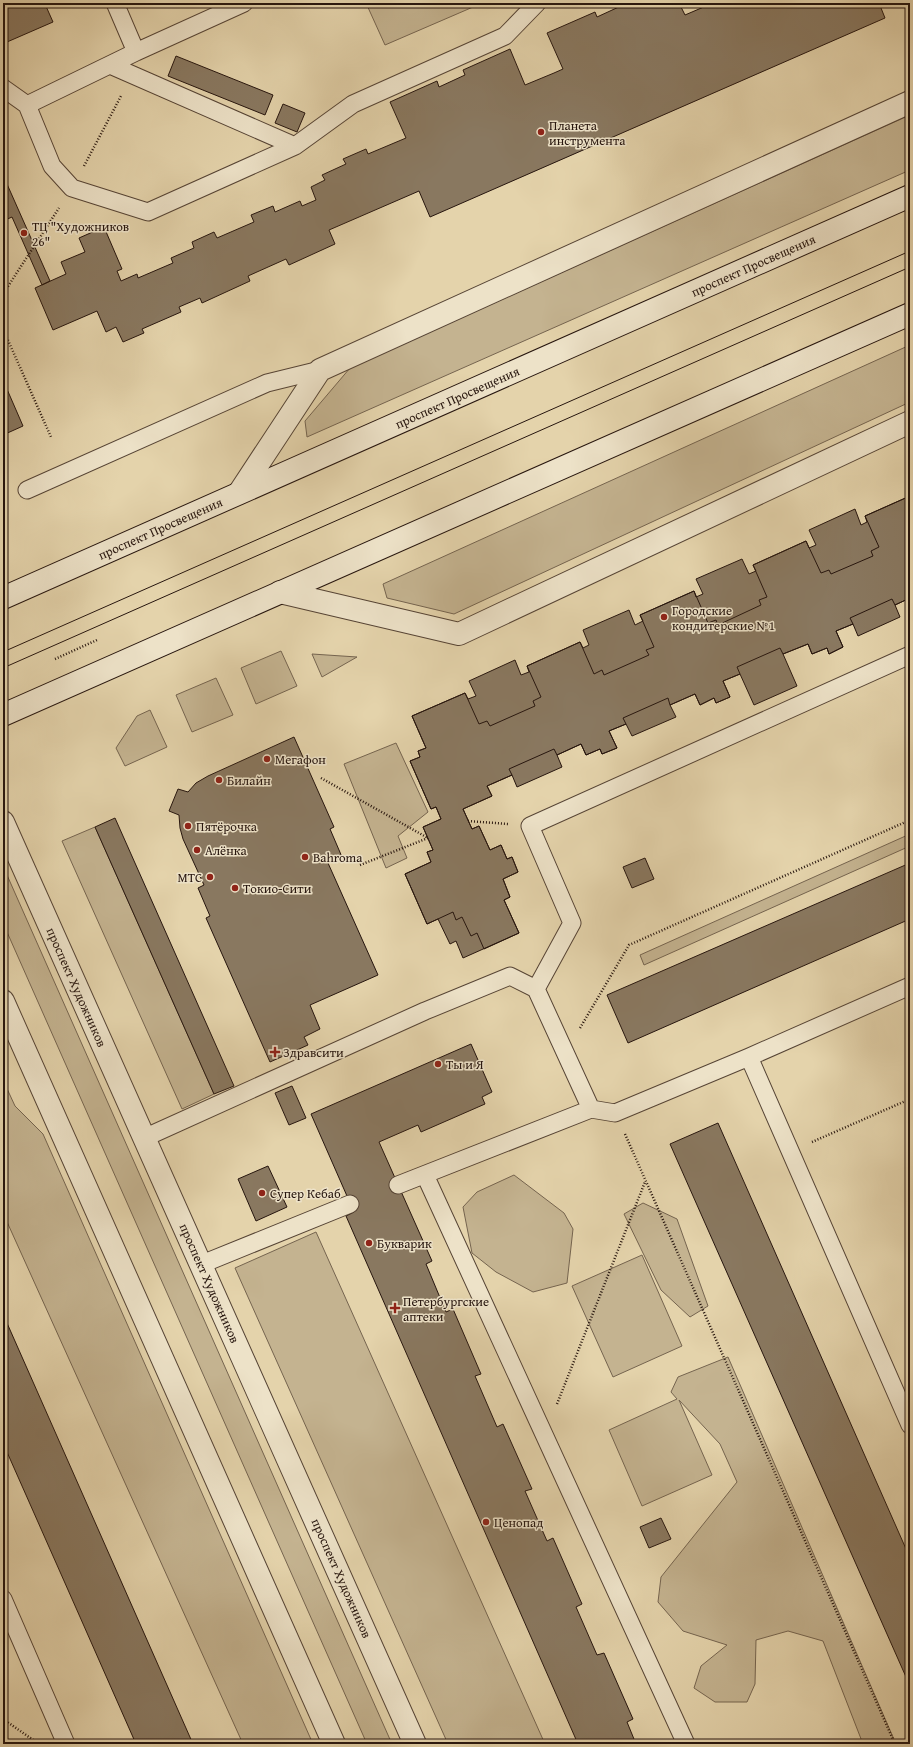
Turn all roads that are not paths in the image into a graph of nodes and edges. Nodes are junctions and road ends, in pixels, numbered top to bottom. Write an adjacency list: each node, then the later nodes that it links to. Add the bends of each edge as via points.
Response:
1 (115, 3): 4 (lane)
2 (244, 3): 4 (lane)
3 (537, 3): 9 (lane, via 505,36 353,104)
4 (136, 52): 5 (lane)
5 (110, 65): 8 (lane); 9 (lane)
6 (3, 88): 8 (lane)
7 (910, 102): 12 (street)
8 (27, 105): 9 (lane, via 52,166 72,188 148,212)
9 (295, 146)
10 (910, 196): 15 (street, проспект Просвещения)
11 (910, 314): 16 (street)
12 (320, 370): 14 (lane, via 267,383); 15 (street)
13 (910, 422): 16 (street, via 459,634)
14 (27, 490)
15 (239, 493): 17 (street, проспект Просвещения)
16 (280, 592): 19 (street)
17 (3, 598)
18 (910, 655): 22 (lane, via 530,826 572,923)
19 (3, 715)
20 (3, 822): 26 (street, проспект Художников)
21 (910, 986): 24 (lane)
22 (536, 989): 25 (lane); 26 (lane, via 510,976 425,1011)
23 (3, 1001): 34 (street)
24 (749, 1057): 25 (lane, via 616,1114); 31 (lane)
25 (591, 1109): 27 (lane)
26 (144, 1138): 30 (street, проспект Художников)
27 (425, 1174): 28 (lane); 36 (lane)
28 (398, 1185)
29 (350, 1204): 30 (lane)
30 (202, 1264): 35 (street, проспект Художников)
31 (910, 1425)
32 (3, 1600): 33 (lane)
33 (66, 1744)
34 (334, 1744)
35 (416, 1744)
36 (686, 1744)

